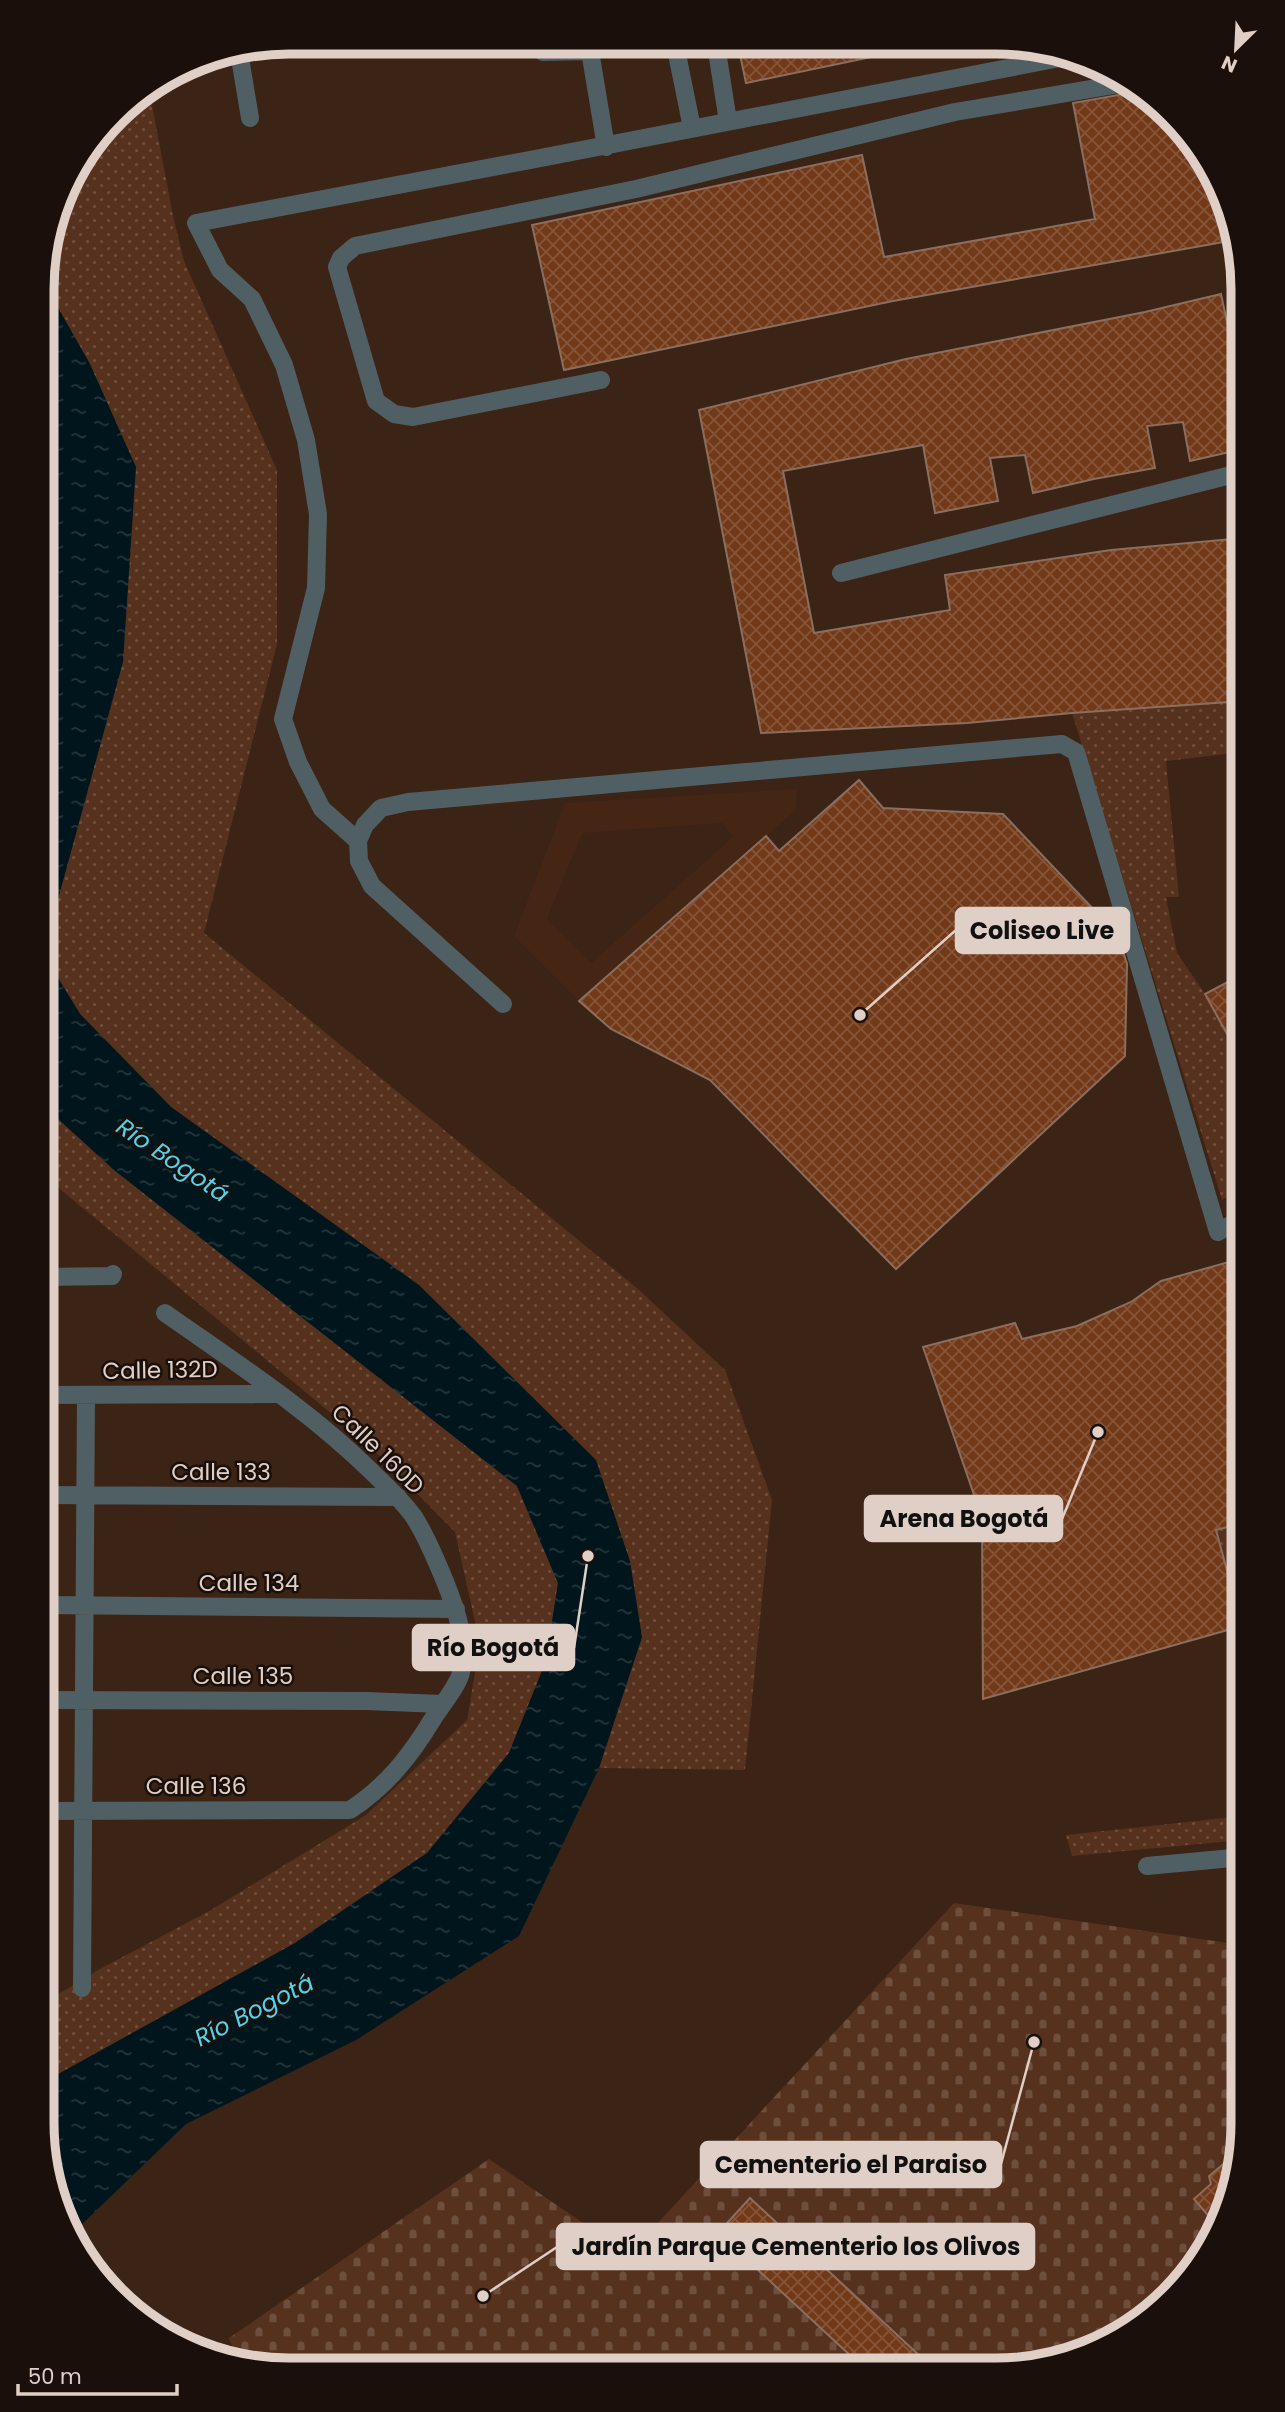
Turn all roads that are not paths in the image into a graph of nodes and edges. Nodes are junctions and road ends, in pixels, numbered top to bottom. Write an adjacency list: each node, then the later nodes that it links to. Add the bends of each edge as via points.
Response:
1 (594, 54): 10 (street)
2 (677, 54): 9 (street)
3 (718, 54): 8 (street)
4 (240, 60): 7 (street)
5 (1047, 60): 8 (street)
6 (1111, 86): 11 (street, via 954,113 636,189 355,246 341,258 337,267 376,401 394,414 413,417)
7 (250, 118)
8 (729, 121): 9 (street)
9 (692, 128): 10 (street)
10 (606, 147): 14 (street, via 196,223 220,270 252,299 284,365 306,440 318,514 316,588 284,719 298,762 322,809)
11 (601, 380)
12 (1231, 475): 13 (street)
13 (841, 573)
14 (358, 841): 15 (street, via 359,862 372,886); 16 (street, via 365,825 382,808 408,802 1062,744 1076,752 1218,1232)
15 (503, 1004)
16 (1230, 1225)
17 (113, 1274): 18 (street)
18 (54, 1277)
19 (165, 1313): 20 (street, Calle 160D)
20 (279, 1394): 22 (street, Calle 132D); 25 (street, Calle 160D, via 345,1445)
21 (54, 1395): 22 (street, Calle 132D)
22 (86, 1396): 24 (street)
23 (54, 1495): 24 (street, Calle 133)
24 (85, 1496): 25 (street, Calle 133); 27 (street)
25 (398, 1497): 28 (street, Calle 160D, via 415,1518)
26 (54, 1605): 27 (street, Calle 134)
27 (84, 1606): 28 (street, Calle 134); 30 (street)
28 (456, 1609): 31 (street, Calle 160D, via 463,1637 461,1674)
29 (54, 1700): 30 (street, Calle 135)
30 (84, 1700): 31 (street, Calle 135); 34 (street)
31 (442, 1704): 32 (street, Calle 160D, via 397,1770 375,1794)
32 (350, 1810): 34 (street, Calle 136)
33 (54, 1811): 34 (street, Calle 136)
34 (83, 1811): 37 (street)
35 (1230, 1858): 36 (street)
36 (1147, 1866)
37 (82, 1988)

